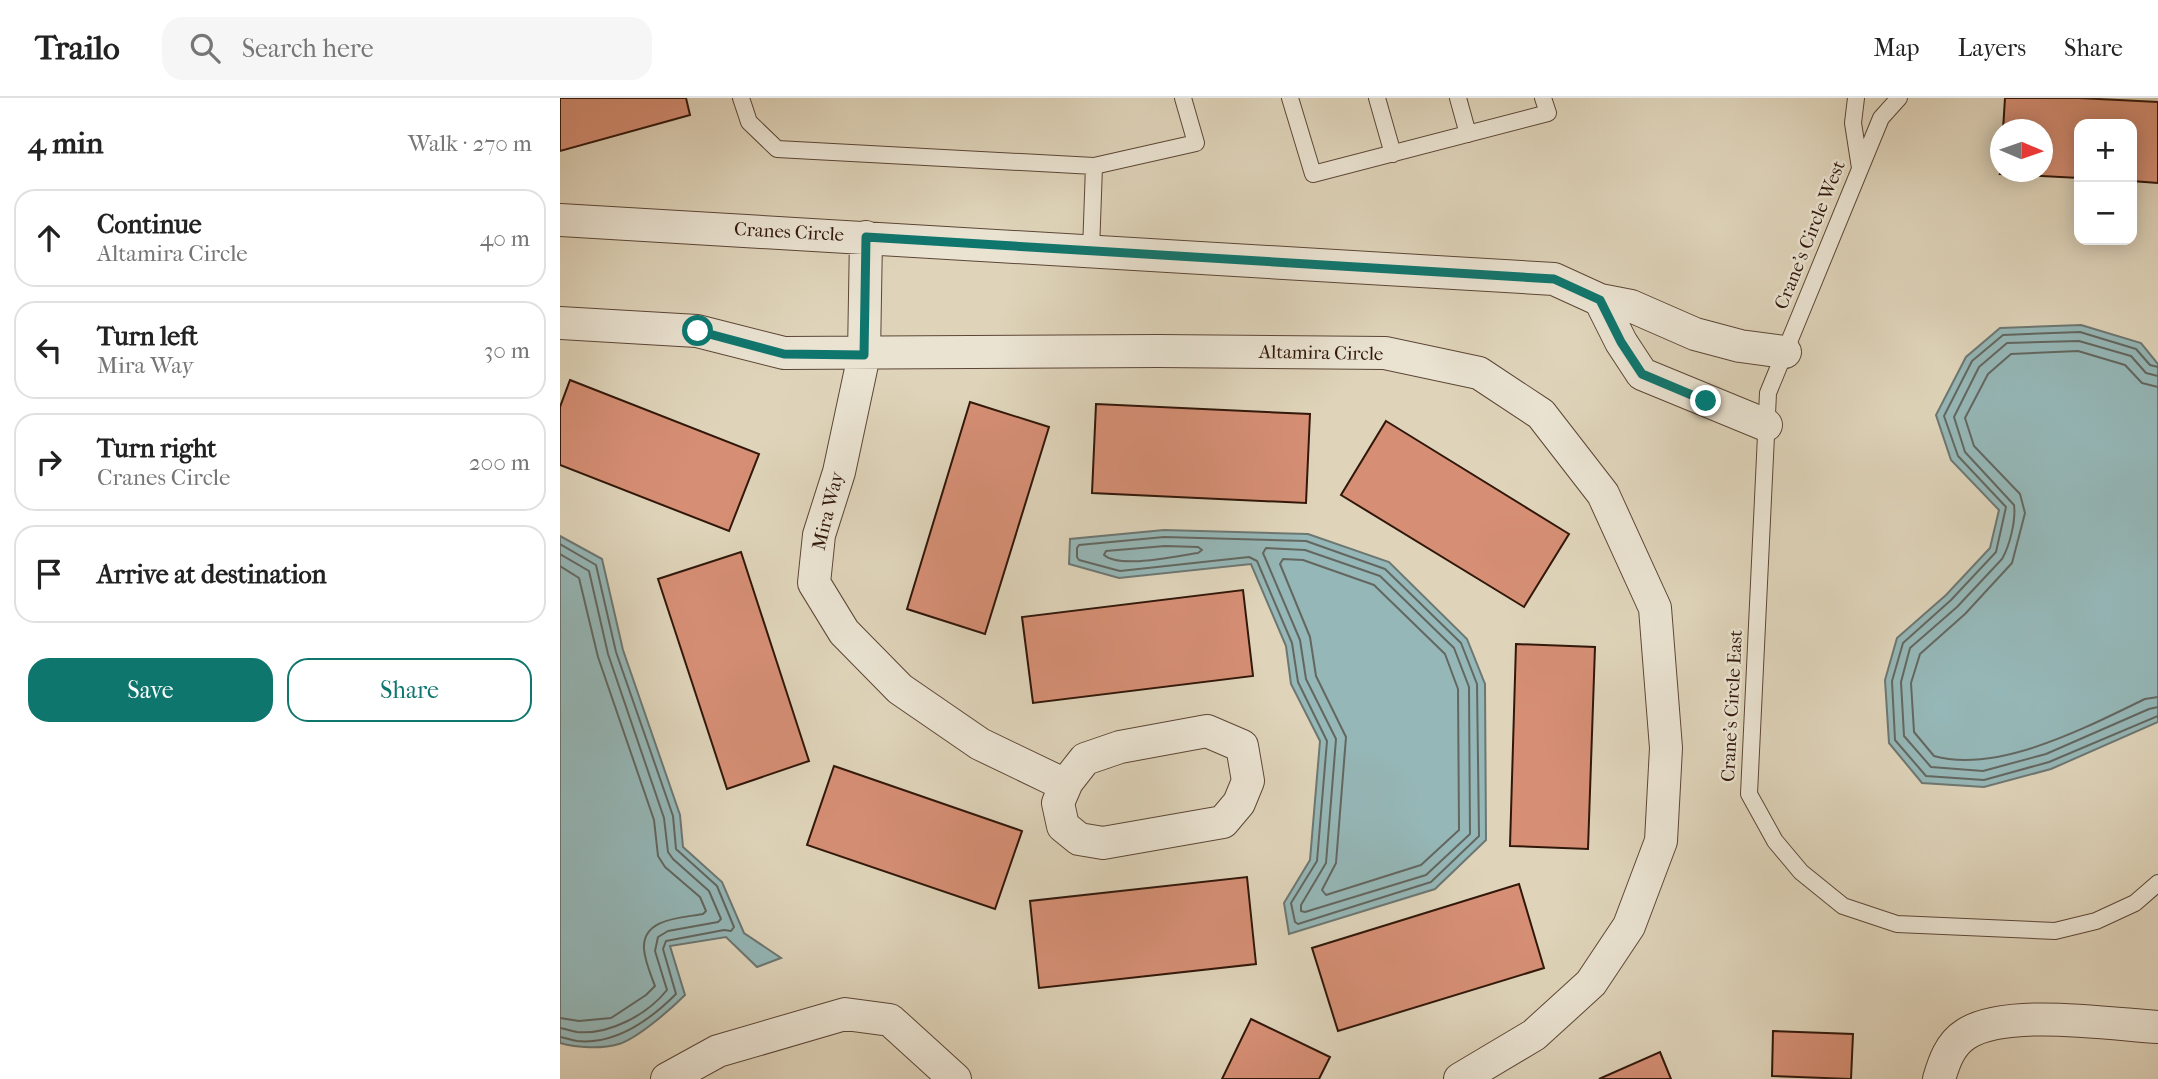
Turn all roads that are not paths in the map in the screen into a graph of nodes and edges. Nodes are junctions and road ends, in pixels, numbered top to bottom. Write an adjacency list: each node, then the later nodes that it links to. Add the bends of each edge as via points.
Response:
1 (741, 98): 11 (lane, via 749,122 777,149)
2 (1183, 98): 11 (lane, via 1196,143)
3 (1290, 98): 10 (lane, via 1312,174)
4 (1377, 98): 10 (lane)
5 (1458, 98): 9 (lane)
6 (1543, 98): 9 (lane, via 1548,113)
7 (1856, 98): 12 (lane, via 1853,123)
8 (1899, 98): 12 (lane, Crane's Circle West, via 1881,118)
9 (1468, 134): 10 (lane)
10 (1393, 154)
11 (1094, 166): 15 (lane)
12 (1860, 170): 18 (lane, Crane's Circle West)
13 (560, 220): 14 (street, Cranes Circle)
14 (866, 237): 15 (street, Cranes Circle); 19 (street, Mira Way)
15 (1091, 251): 16 (street, Cranes Circle, via 1554,279)
16 (1600, 300): 18 (street, Cranes Circle, via 1630,306 1695,334); 21 (street, via 1642,374)
17 (560, 323): 19 (street, Altamira Circle, via 698,331 784,354)
18 (1785, 352): 20 (lane, Crane's Circle West)
19 (864, 355): 22 (street, Mira Way, via 839,472 819,535 814,583 844,632 900,689 979,744); 27 (street, Altamira Circle, via 1385,353 1479,373 1541,414 1603,494 1655,608 1666,748 1661,841 1629,926 1591,983 1534,1035)
20 (1768, 393): 21 (lane, Crane's Circle East)
21 (1766, 425): 23 (lane, Crane's Circle East, via 1749,794 1774,841 1801,872 1843,906 1896,924 2055,931 2096,921 2135,903)
22 (1067, 782): 22 (street, via 1058,803 1063,826 1079,839 1103,843 1223,822 1239,803 1248,781 1242,746 1207,731 1119,747 1085,759)
23 (2158, 884)
24 (2158, 1027): 28 (street, via 2021,1018 1994,1023 1965,1034 1946,1055)
25 (667, 1079): 26 (street, via 718,1051 845,1014 890,1020)
26 (955, 1079)
27 (1460, 1079)
28 (1939, 1079)

